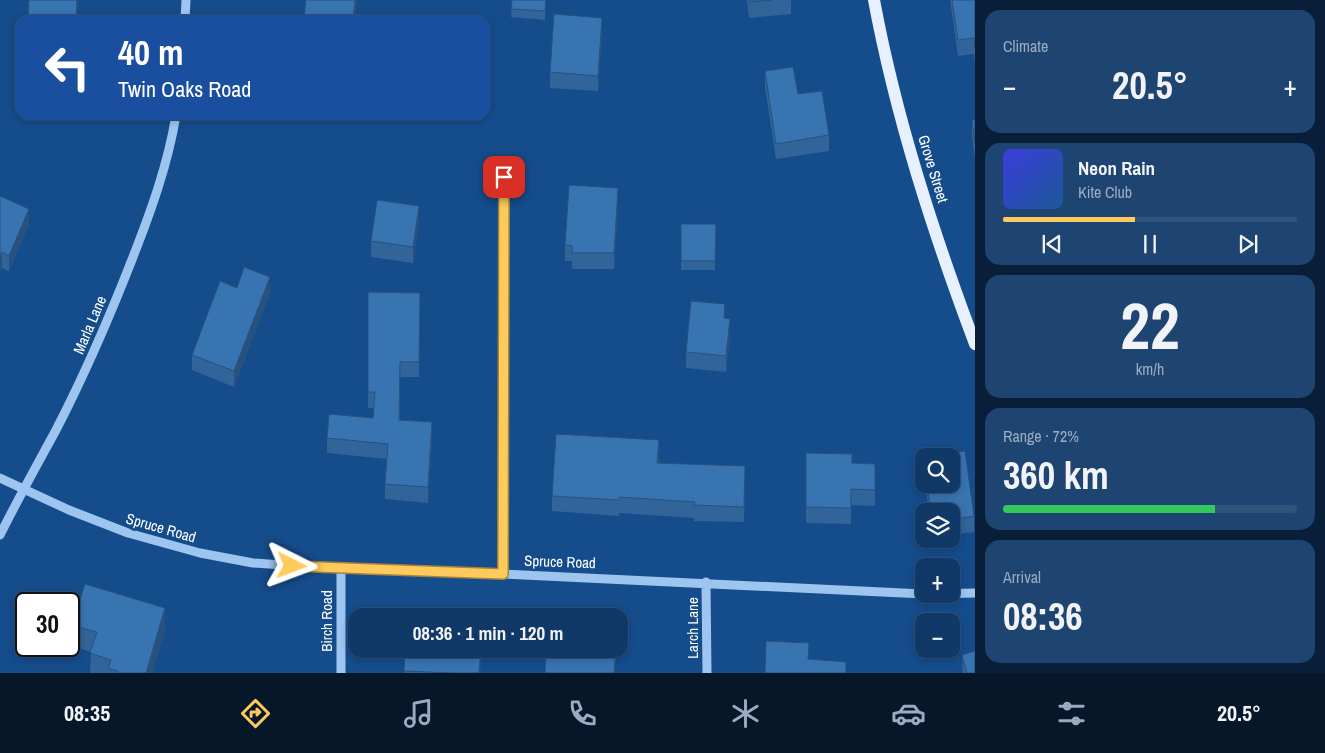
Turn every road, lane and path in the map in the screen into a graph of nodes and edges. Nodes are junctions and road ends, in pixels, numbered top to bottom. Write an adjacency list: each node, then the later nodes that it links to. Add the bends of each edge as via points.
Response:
1 (186, 0): 3 (street)
2 (874, 0): 6 (main road, Grove Street, via 893,94 918,181)
3 (185, 15)
4 (175, 120): 8 (street, Marla Lane, via 156,196 122,285 86,368)
5 (504, 177): 11 (street)
6 (975, 344)
7 (0, 478): 8 (street, Spruce Road)
8 (24, 489): 9 (street, Marla Lane); 10 (street, Spruce Road, via 128,534 191,551 253,563)
9 (0, 534)
10 (341, 569): 11 (street, Spruce Road); 16 (street, Birch Road)
11 (503, 574): 12 (street, Spruce Road)
12 (706, 582): 15 (street, Spruce Road); 17 (street, Larch Lane)
13 (960, 593): 14 (street, Spruce Road)
14 (975, 593)
15 (915, 594)
16 (341, 673)
17 (707, 673)

